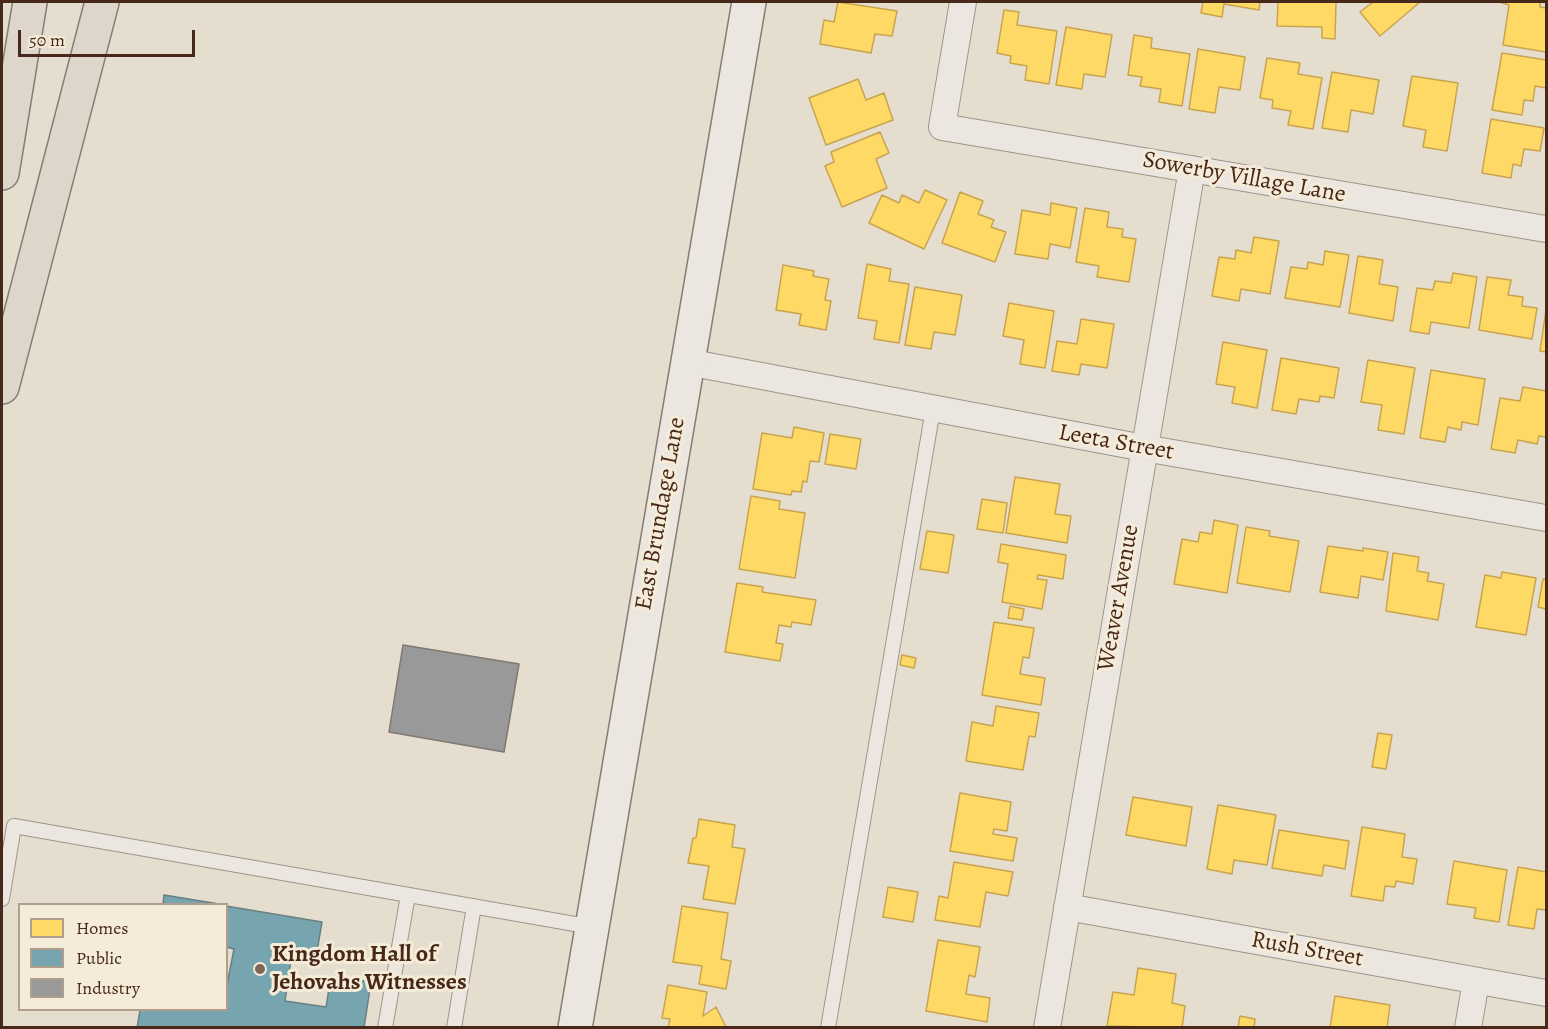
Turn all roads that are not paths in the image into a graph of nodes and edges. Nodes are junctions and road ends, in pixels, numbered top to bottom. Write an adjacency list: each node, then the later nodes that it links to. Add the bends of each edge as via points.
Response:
1 (30, 2): 6 (highway)
2 (102, 2): 9 (highway)
3 (749, 2): 8 (main road, East Brundage Lane)
4 (963, 2): 5 (street, Sowerby Village Lane, via 942,127)
5 (1192, 169): 7 (street, Sowerby Village Lane); 11 (street, Weaver Avenue)
6 (2, 173)
7 (1546, 229)
8 (687, 363): 10 (street, Leeta Street); 17 (main road, East Brundage Lane)
9 (2, 387)
10 (933, 409): 11 (street, Leeta Street); 23 (lane)
11 (1144, 448): 12 (street, Leeta Street); 16 (street, Weaver Avenue)
12 (1546, 518)
13 (408, 895): 14 (lane, via 14,826); 15 (lane); 20 (lane)
14 (2, 899)
15 (474, 906): 17 (lane); 21 (lane)
16 (1067, 907): 18 (street, Rush Street); 24 (street, Weaver Avenue)
17 (592, 927): 22 (main road, East Brundage Lane)
18 (1476, 981): 19 (street, Rush Street); 25 (street)
19 (1546, 993)
20 (385, 1028)
21 (454, 1028)
22 (575, 1028)
23 (828, 1028)
24 (1047, 1028)
25 (1468, 1028)

